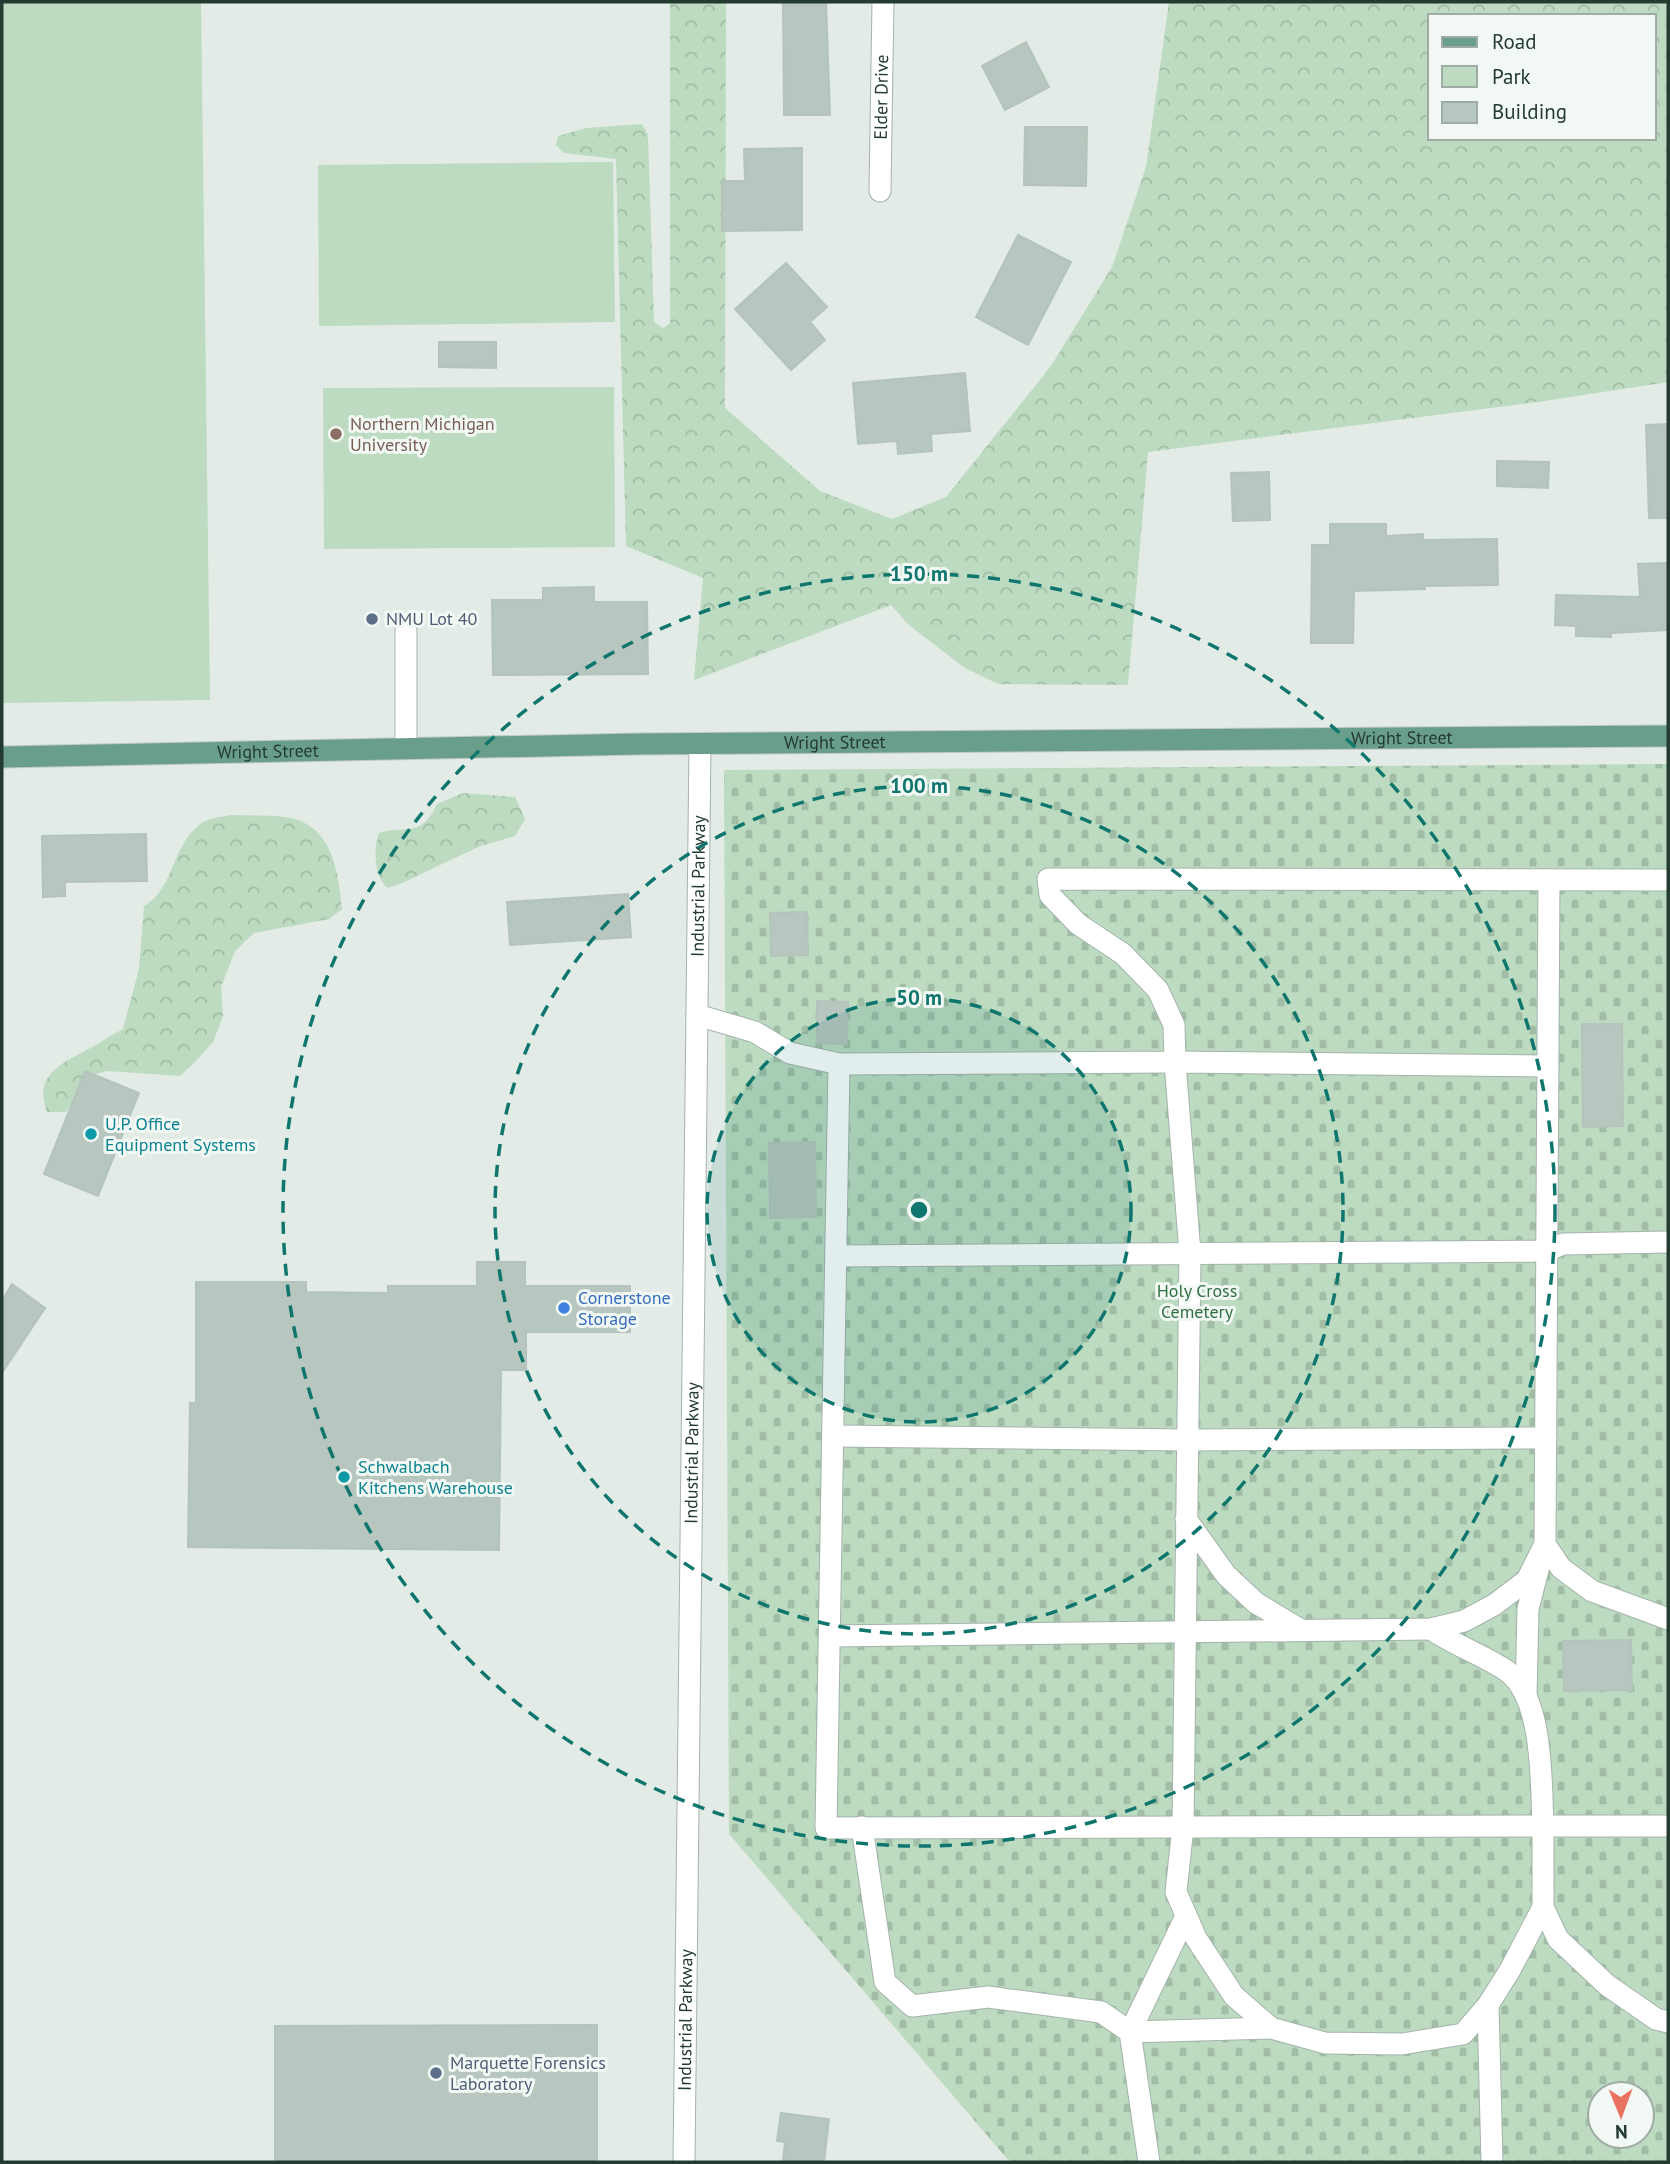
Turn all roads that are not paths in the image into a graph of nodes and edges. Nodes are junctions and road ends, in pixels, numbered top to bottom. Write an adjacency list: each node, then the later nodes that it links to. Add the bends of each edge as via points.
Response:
1 (883, 2): 2 (street, Elder Drive)
2 (880, 191)
3 (406, 630): 6 (street)
4 (1668, 736): 5 (main road, Wright Street)
5 (700, 744): 6 (main road, Wright Street); 10 (street, Industrial Parkway)
6 (406, 748): 7 (main road, Wright Street)
7 (2, 757)
8 (1549, 880): 9 (street); 11 (street, via 1048,880 1050,895 1078,924 1123,954 1158,990 1174,1025); 13 (street)
9 (1668, 880)
10 (697, 1015): 12 (street, via 755,1032 790,1053); 39 (street, Industrial Parkway)
11 (1175, 1062): 12 (street); 13 (street); 16 (street)
12 (839, 1064): 17 (street)
13 (1548, 1066): 15 (street)
14 (1668, 1242): 15 (street, via 1563,1244)
15 (1547, 1251): 16 (street); 19 (street)
16 (1190, 1253): 17 (street); 20 (street)
17 (836, 1256): 18 (street)
18 (833, 1436): 20 (street); 27 (street)
19 (1546, 1438): 20 (street); 22 (street)
20 (1188, 1440): 21 (street)
21 (1186, 1519): 25 (street, via 1226,1575 1256,1603); 26 (street)
22 (1545, 1544): 23 (street, via 1560,1568 1592,1591); 24 (street, via 1527,1580 1494,1605 1464,1621); 28 (street, via 1528,1609)
23 (1668, 1619)
24 (1431, 1629): 25 (street); 28 (street, via 1510,1673)
25 (1302, 1631): 26 (street)
26 (1184, 1632): 27 (street); 32 (street)
27 (830, 1636): 31 (street, via 826,1828)
28 (1526, 1696): 29 (street, via 1538,1736)
29 (1543, 1826): 30 (street); 32 (street); 33 (street)
30 (1668, 1826)
31 (862, 1827): 32 (street); 38 (street, via 885,1982 912,2006 988,1997 1101,2012)
32 (1183, 1827): 34 (street, via 1176,1892)
33 (1543, 1907): 35 (street); 36 (street, via 1558,1939 1606,1985 1656,2019)
34 (1186, 1916): 37 (street, via 1234,1996); 38 (street)
35 (1488, 2005): 37 (street, via 1463,2034 1402,2044 1325,2043); 41 (street)
36 (1668, 2022)
37 (1271, 2028): 38 (street)
38 (1130, 2032): 40 (street)
39 (684, 2162)
40 (1149, 2162)
41 (1492, 2162)

